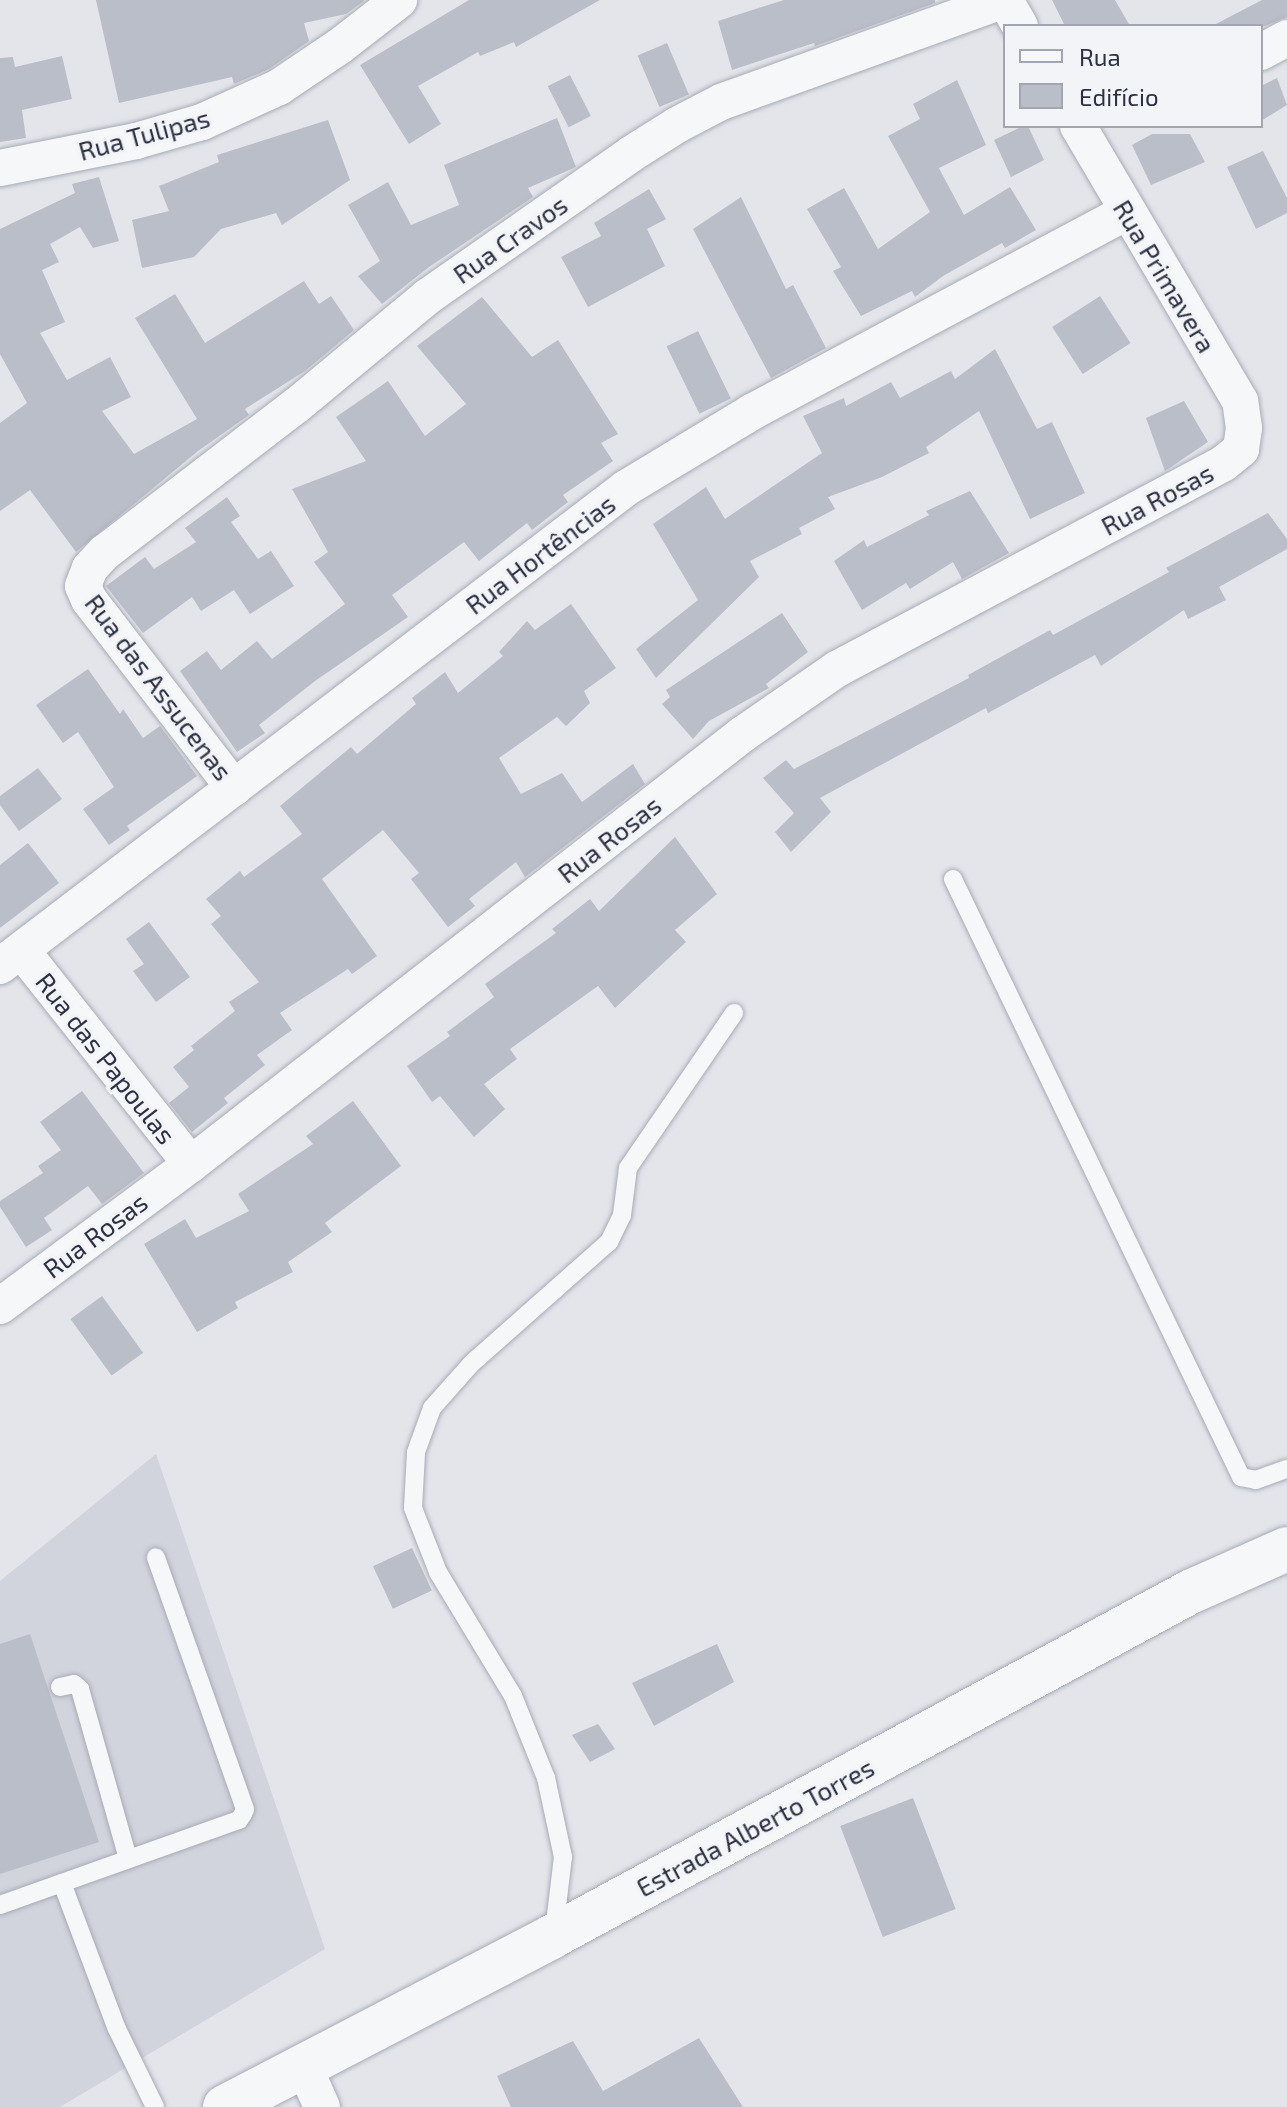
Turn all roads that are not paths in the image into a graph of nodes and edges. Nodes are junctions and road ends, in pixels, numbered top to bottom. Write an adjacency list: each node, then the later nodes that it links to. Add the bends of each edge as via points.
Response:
1 (399, 0): 7 (street, Rua Tulipas, via 279,87 202,122)
2 (1005, 0): 3 (street); 10 (street, Rua Cravos, via 721,102 631,154 427,297 104,553)
3 (1019, 24)
4 (1287, 38): 5 (street)
5 (1263, 51)
6 (1090, 130): 8 (street, Rua Primavera)
7 (0, 168)
8 (1126, 212): 9 (street, Rua Primavera, via 1240,401); 11 (street, Rua Hortências, via 752,412 626,488)
9 (1244, 428): 15 (street, Rua Rosas, via 1241,449 1224,463 825,677 743,734)
10 (83, 586): 11 (street, Rua das Assucenas)
11 (234, 788): 13 (street, Rua Hortências)
12 (953, 879): 17 (lane, via 1241,1477 1256,1480)
13 (11, 958): 15 (street, Rua das Papoulas)
14 (734, 1013): 24 (lane, via 628,1168 622,1215 609,1242 472,1363 432,1408 416,1452 413,1508 438,1572 513,1696 546,1778 563,1857)
15 (191, 1164): 16 (street, Rua Rosas)
16 (0, 1306)
17 (1287, 1469)
18 (1287, 1549): 24 (street, Estrada Alberto Torres, via 1190,1592)
19 (156, 1557): 21 (lane, via 245,1809 239,1820)
20 (60, 1687): 21 (lane, via 74,1684 80,1689)
21 (128, 1859): 22 (lane)
22 (62, 1883): 23 (lane); 26 (lane, via 117,2029)
23 (0, 1905)
24 (553, 1936): 25 (street, Estrada Alberto Torres)
25 (303, 2064): 27 (street, Estrada Alberto Torres); 28 (street)
26 (155, 2107)
27 (225, 2107)
28 (322, 2107)

